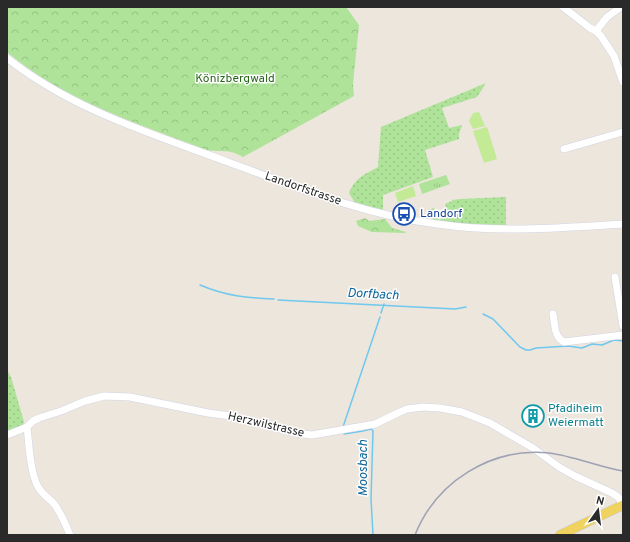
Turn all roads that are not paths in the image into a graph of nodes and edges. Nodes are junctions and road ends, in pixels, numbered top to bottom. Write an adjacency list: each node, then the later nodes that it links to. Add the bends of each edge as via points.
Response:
1 (562, 7): 3 (street)
2 (620, 7): 3 (street)
3 (596, 31): 5 (street, via 614,56)
4 (7, 58): 8 (street, Landorfstrasse, via 64,96 122,122 289,184 372,211 426,223 478,228 558,228)
5 (623, 82)
6 (623, 132): 7 (street)
7 (564, 149)
8 (623, 224)
9 (615, 277): 11 (street)
10 (553, 314): 12 (street, via 556,335 564,342)
11 (623, 326)
12 (623, 335)
13 (27, 427): 14 (street, Herzwilstrasse); 15 (street, Herzwilstrasse, via 39,418 104,396 130,397 231,416 312,435 375,424 408,409 440,408 468,414 502,430 559,467 612,493); 16 (street, via 32,471 37,485 64,520)
14 (7, 435)
15 (623, 505): 17 (main road)
16 (70, 535)
17 (560, 535)

